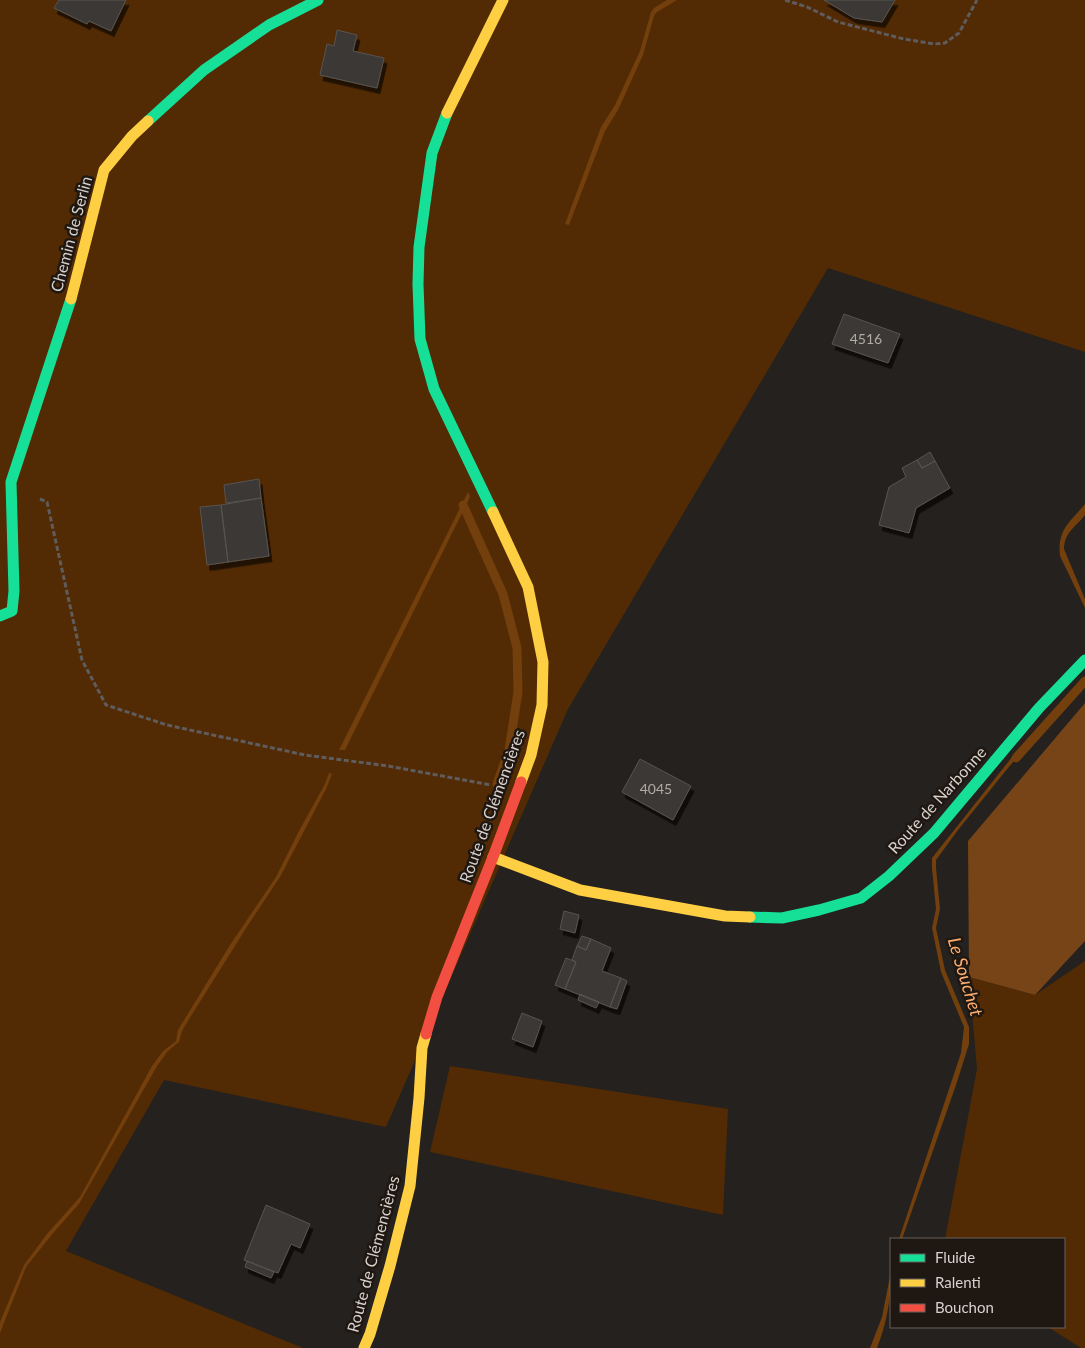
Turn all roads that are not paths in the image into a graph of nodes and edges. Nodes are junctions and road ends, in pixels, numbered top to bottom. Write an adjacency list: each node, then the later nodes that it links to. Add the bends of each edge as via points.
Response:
1 (318, 0): 3 (street, Chemin de Serlin, via 269,25 204,70 132,136 104,170 69,307 11,482 14,591 12,611)
2 (503, 0): 5 (street, Route de Clémencières, via 444,119 432,153 419,247 418,284 420,339 434,389 528,587 543,662 542,705 531,755)
3 (0, 616)
4 (1085, 660): 5 (street, Route de Narbonne, via 1039,708 934,833 861,898 782,918 725,916 580,890)
5 (493, 856): 6 (street, Route de Clémencières, via 437,997 422,1048 410,1186)
6 (364, 1348)

